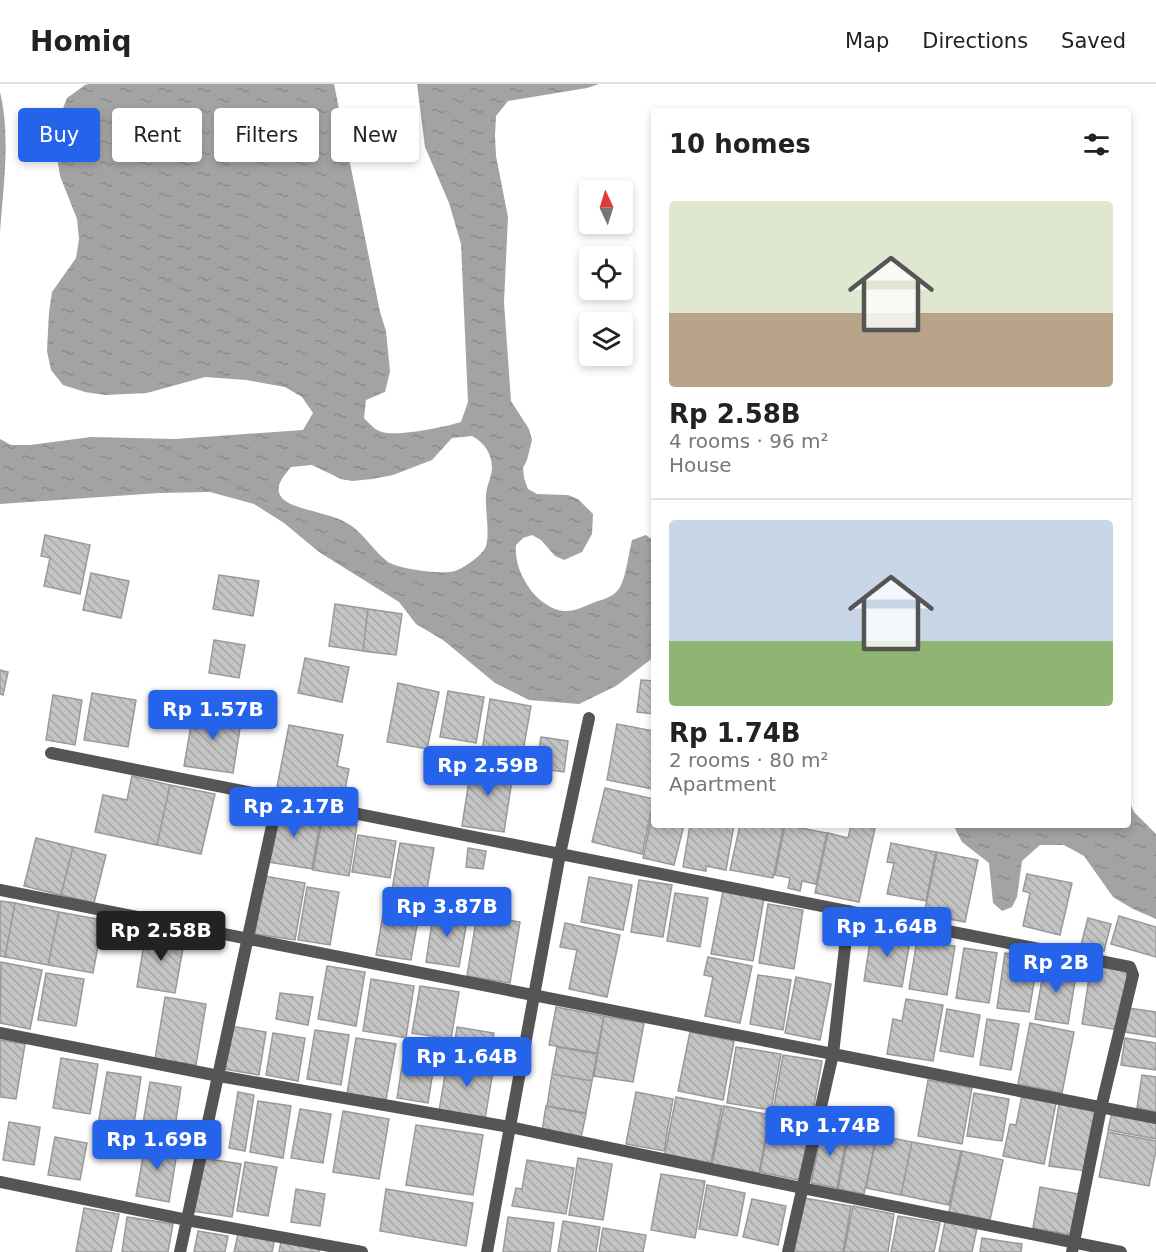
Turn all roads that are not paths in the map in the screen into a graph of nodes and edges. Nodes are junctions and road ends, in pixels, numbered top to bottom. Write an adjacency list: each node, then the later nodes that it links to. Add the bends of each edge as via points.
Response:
1 (589, 718): 4 (street)
2 (51, 753): 3 (street)
3 (278, 798): 4 (street); 7 (street)
4 (560, 854): 6 (street); 8 (street)
5 (0, 890): 7 (street)
6 (849, 911): 10 (street); 12 (street, via 1130,967 1133,975)
7 (248, 939): 8 (street); 11 (street)
8 (534, 996): 10 (street); 14 (street)
9 (0, 1033): 11 (street)
10 (833, 1053): 12 (street); 16 (street)
11 (219, 1076): 14 (street); 17 (street)
12 (1101, 1108): 13 (street); 18 (street)
13 (1156, 1118)
14 (510, 1127): 16 (street); 21 (street)
15 (0, 1182): 17 (street)
16 (802, 1188): 18 (street); 22 (street)
17 (187, 1220): 19 (street); 20 (street)
18 (1073, 1247): 23 (street)
19 (180, 1252)
20 (362, 1252)
21 (487, 1252)
22 (788, 1252)
23 (1122, 1252)

